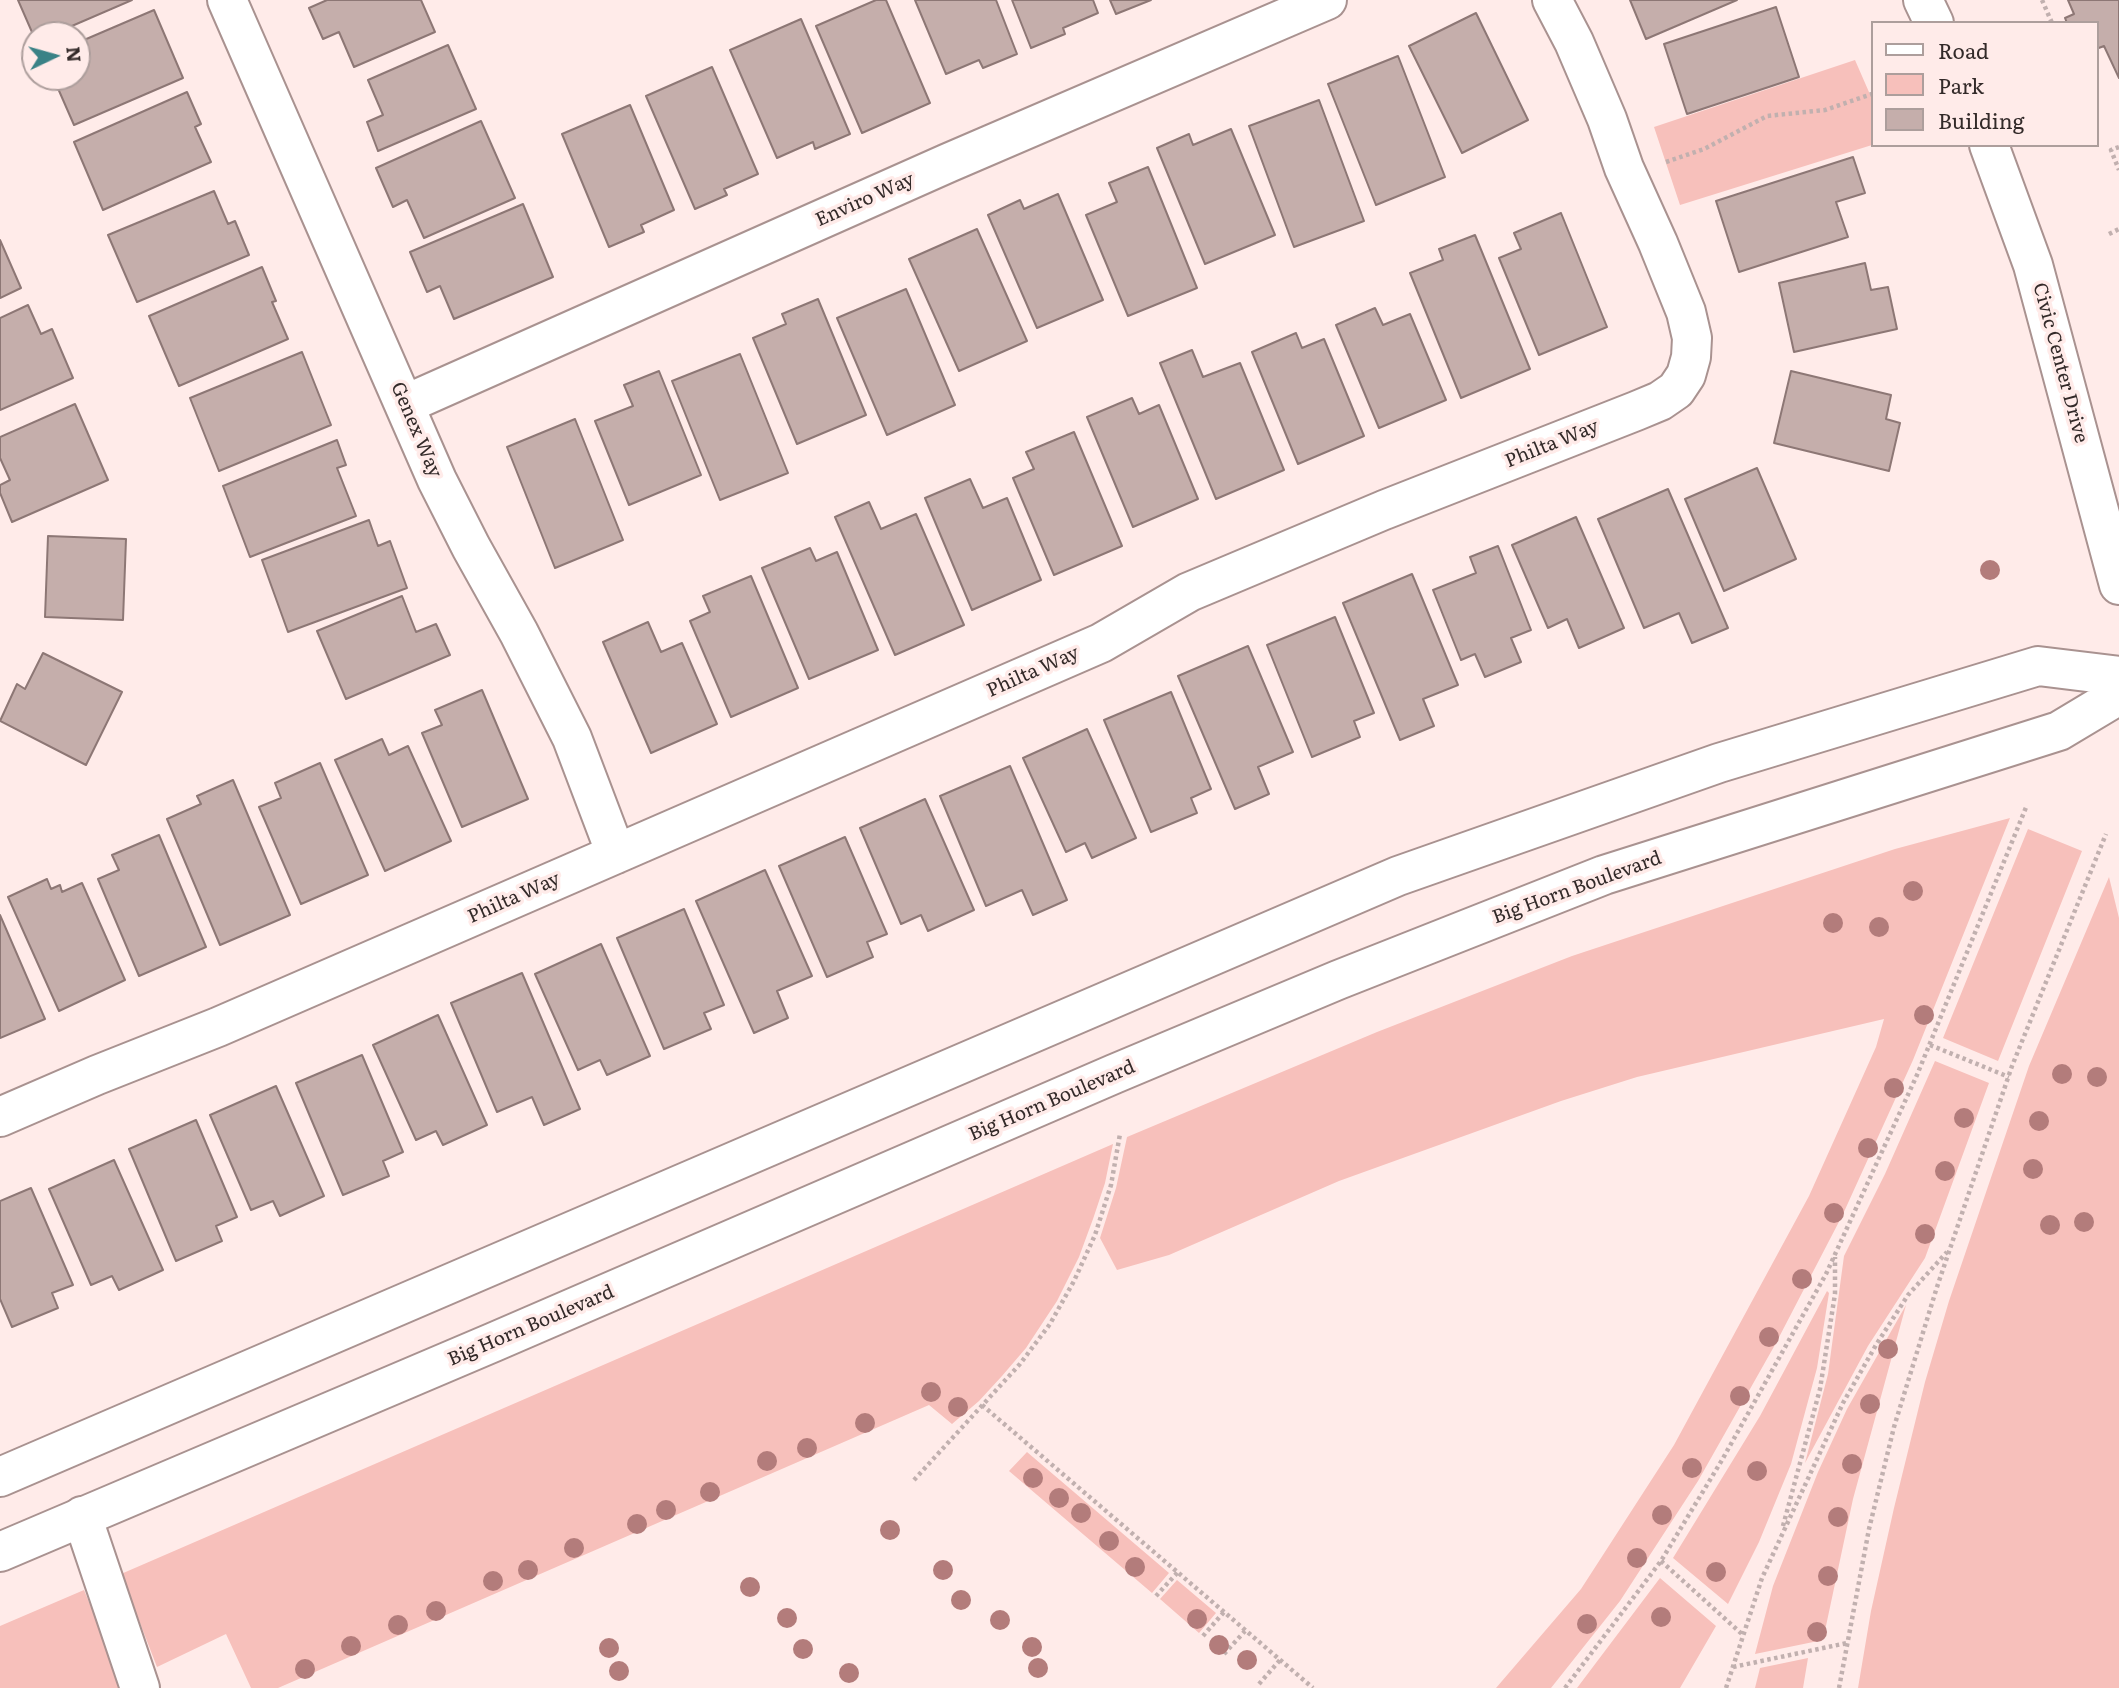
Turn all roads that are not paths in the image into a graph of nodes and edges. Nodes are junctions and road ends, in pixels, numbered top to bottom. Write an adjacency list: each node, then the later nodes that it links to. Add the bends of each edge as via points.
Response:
1 (227, 0): 7 (street, Genex Way)
2 (1327, 0): 7 (street, Enviro Way)
3 (1552, 0): 11 (street, Philta Way, via 1574,42 1686,312 1691,356 1676,390 1636,411 1189,592 1101,643)
4 (1923, 0): 5 (street)
5 (1933, 21)
6 (1990, 147): 8 (street, Civic Center Drive, via 2034,265)
7 (406, 404): 11 (street, Genex Way, via 443,491 572,738)
8 (2119, 584)
9 (2119, 676): 13 (street, via 2038,666 1719,763 1398,876)
10 (2119, 695): 14 (street, Big Horn Boulevard, via 2059,731 1604,875 1338,980)
11 (616, 854): 12 (street, Philta Way)
12 (0, 1117)
13 (0, 1477)
14 (82, 1516): 15 (street, Big Horn Boulevard); 16 (street)
15 (0, 1552)
16 (141, 1688)

